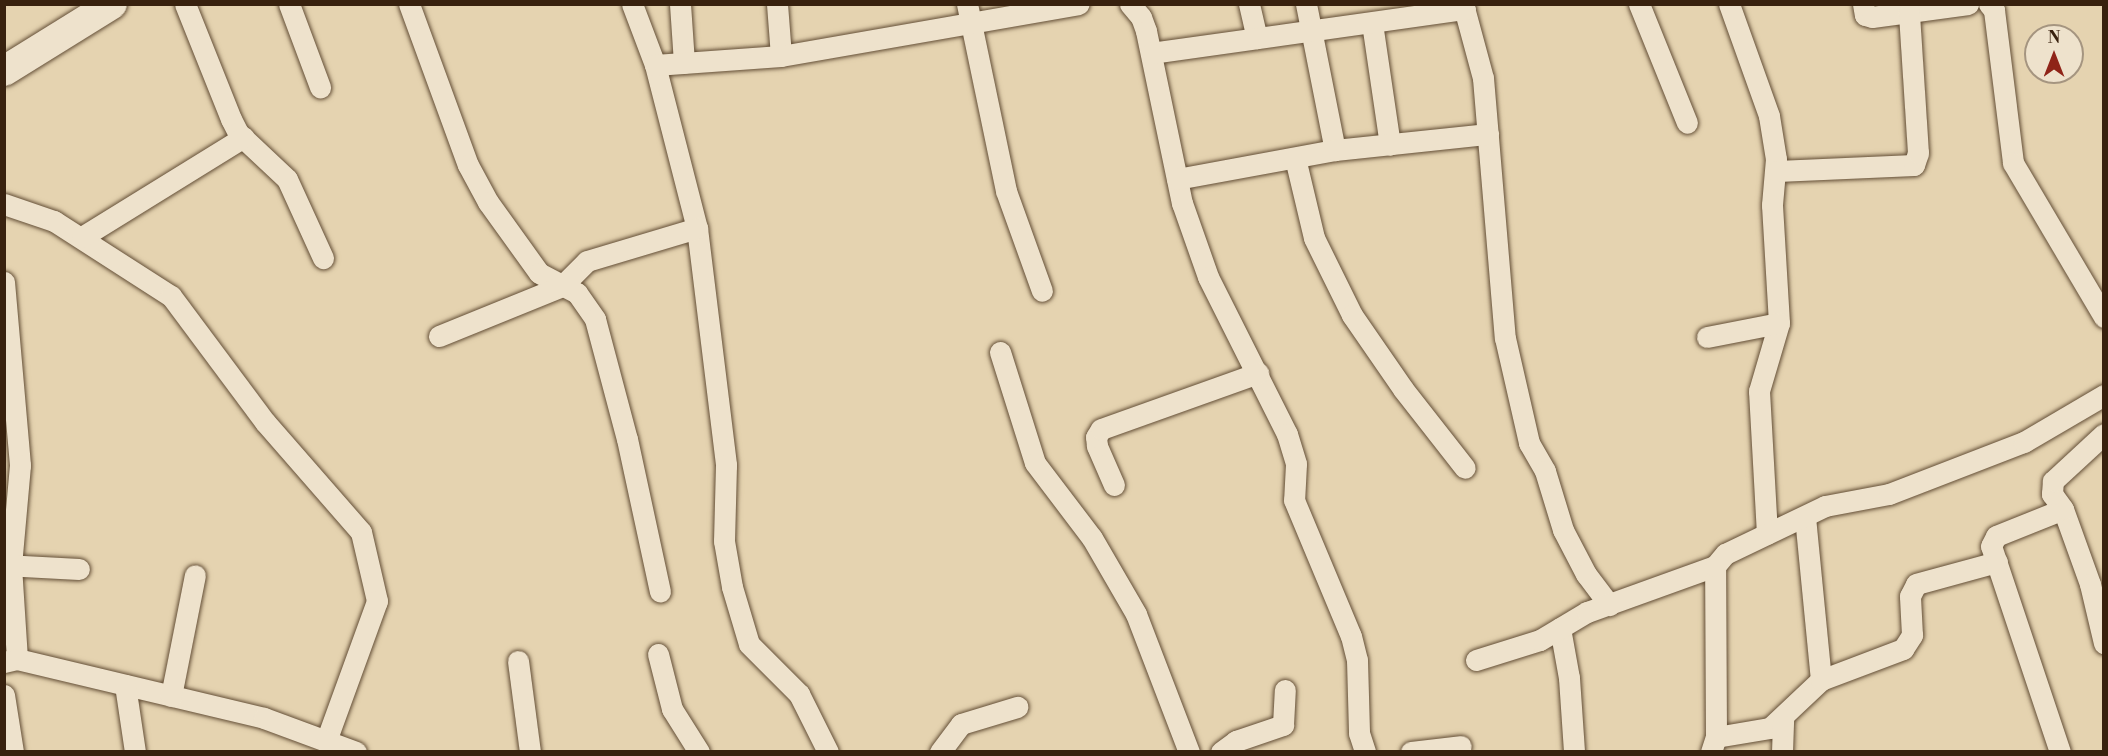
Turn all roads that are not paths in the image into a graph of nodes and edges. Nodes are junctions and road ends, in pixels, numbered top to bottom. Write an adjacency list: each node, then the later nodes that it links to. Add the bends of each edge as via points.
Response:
1 (112, 4): 27 (street)
2 (185, 4): 31 (street, via 231,119)
3 (288, 4): 28 (street)
4 (409, 4): 42 (street, via 468,165 488,202 539,273)
5 (632, 4): 26 (street)
6 (680, 4): 25 (street)
7 (777, 4): 24 (street)
8 (1078, 4): 18 (street)
9 (1248, 4): 22 (street)
10 (1306, 4): 21 (street)
11 (1639, 4): 29 (street)
12 (1729, 4): 35 (street, via 1768,116)
13 (1863, 4): 19 (street, via 1865,15 1872,17)
14 (1968, 4): 19 (street)
15 (1992, 6): 44 (street, via 2013,163)
16 (1464, 7): 20 (street); 30 (street, via 1483,78)
17 (1136, 9): 23 (street)
18 (970, 13): 24 (street); 43 (street, via 1005,191)
19 (1909, 13): 35 (street, via 1918,153 1914,165)
20 (1372, 22): 21 (street); 32 (street)
21 (1312, 31): 22 (street); 33 (street)
22 (1257, 38): 23 (street)
23 (1151, 53): 36 (street)
24 (781, 56): 25 (street)
25 (684, 63): 26 (street)
26 (655, 65): 38 (street)
27 (4, 71)
28 (320, 87)
29 (1687, 123)
30 (1488, 134): 32 (street); 64 (street, via 1505,338 1529,443 1545,471 1563,530 1586,574)
31 (244, 137): 39 (street); 40 (street, via 288,179)
32 (1390, 145): 33 (street)
33 (1335, 150): 34 (street)
34 (1295, 158): 36 (street); 53 (street, via 1314,238 1352,315)
35 (1777, 171): 45 (street, via 1772,205)
36 (1177, 179): 49 (street, via 1208,277)
37 (4, 204): 39 (street, via 54,221)
38 (697, 228): 42 (street, via 588,261); 86 (street, via 726,465 724,541 732,587 749,644 799,694)
39 (82, 237): 78 (street, via 171,296 265,422 361,532 377,601)
40 (323, 258)
41 (4, 282): 59 (street, via 20,465)
42 (562, 286): 46 (street); 63 (street, via 577,293 595,319 627,439)
43 (1042, 291)
44 (2103, 316)
45 (1779, 323): 47 (street); 57 (street, via 1759,391)
46 (439, 336)
47 (1707, 337)
48 (1000, 352): 88 (street, via 1035,463 1092,538 1136,614)
49 (1258, 373): 54 (street, via 1101,429 1096,446); 90 (street, via 1287,434 1296,464 1294,501 1299,516 1320,556 1351,636 1357,660 1359,733)
50 (2100, 398): 51 (street); 56 (street, via 2024,442 1889,494 1825,506)
51 (2103, 425)
52 (2103, 434): 55 (street, via 2053,481 2052,494)
53 (1465, 468)
54 (1114, 485)
55 (2062, 509): 58 (street, via 1996,536 1991,546); 66 (street, via 2090,584)
56 (1805, 517): 57 (street); 71 (street)
57 (1767, 534): 60 (street, via 1725,554)
58 (1997, 562): 71 (street, via 1916,584 1910,596 1910,643); 94 (street)
59 (8, 565): 61 (street); 69 (street)
60 (1715, 566): 64 (street); 79 (street)
61 (79, 569)
62 (195, 575): 75 (street)
63 (660, 591)
64 (1609, 605): 65 (street)
65 (1560, 628): 68 (street, via 1540,640); 92 (street, via 1569,678)
66 (2103, 643)
67 (658, 654): 85 (street, via 672,710)
68 (1476, 660)
69 (11, 661): 72 (street)
70 (518, 661): 84 (street)
71 (1821, 680): 77 (street)
72 (125, 685): 75 (street); 82 (street)
73 (1285, 690): 89 (street, via 1283,725 1236,741)
74 (4, 695): 81 (street)
75 (171, 696): 78 (street, via 264,718)
76 (1017, 707): 87 (street, via 961,724)
77 (1783, 719): 79 (street, via 1770,728); 93 (street)
78 (327, 741): 83 (street)
79 (1713, 744)
80 (1461, 746): 91 (street)
81 (13, 752)
82 (135, 752)
83 (356, 752)
84 (530, 752)
85 (699, 752)
86 (828, 752)
87 (940, 752)
88 (1189, 752)
89 (1221, 752)
90 (1365, 752)
91 (1411, 752)
92 (1574, 752)
93 (1782, 752)
94 (2060, 752)

